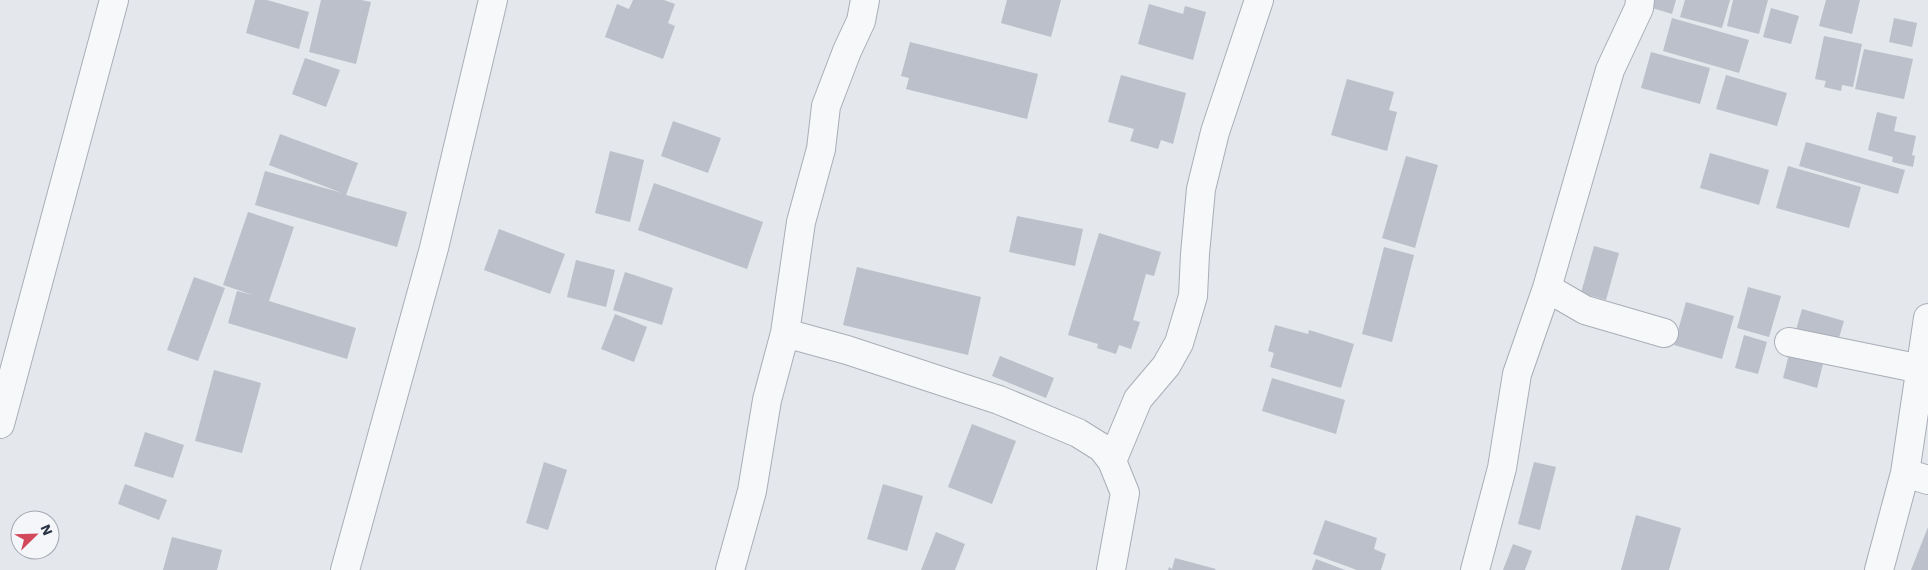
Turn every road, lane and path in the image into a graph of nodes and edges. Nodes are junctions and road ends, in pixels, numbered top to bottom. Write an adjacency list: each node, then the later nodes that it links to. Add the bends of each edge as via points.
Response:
1 (114, 0): 12 (street)
2 (494, 0): 15 (street, via 434,248)
3 (865, 0): 8 (street, via 861,21 826,106 821,149 801,222)
4 (1258, 0): 13 (street, via 1215,132 1201,189 1193,296 1179,343 1166,366 1138,399)
5 (1640, 0): 6 (street, via 1610,70)
6 (1547, 288): 9 (street, via 1585,310); 18 (street, via 1517,374 1502,468)
7 (1928, 318): 11 (street)
8 (784, 333): 13 (street, via 848,350 999,400 1078,433 1102,448); 16 (street, via 766,400 752,491)
9 (1664, 333)
10 (1789, 342): 11 (street)
11 (1921, 369): 14 (street)
12 (0, 424)
13 (1112, 461): 17 (street, via 1125,493)
14 (1917, 476): 19 (street)
15 (345, 570)
16 (730, 570)
17 (1111, 570)
18 (1475, 570)
19 (1879, 570)

